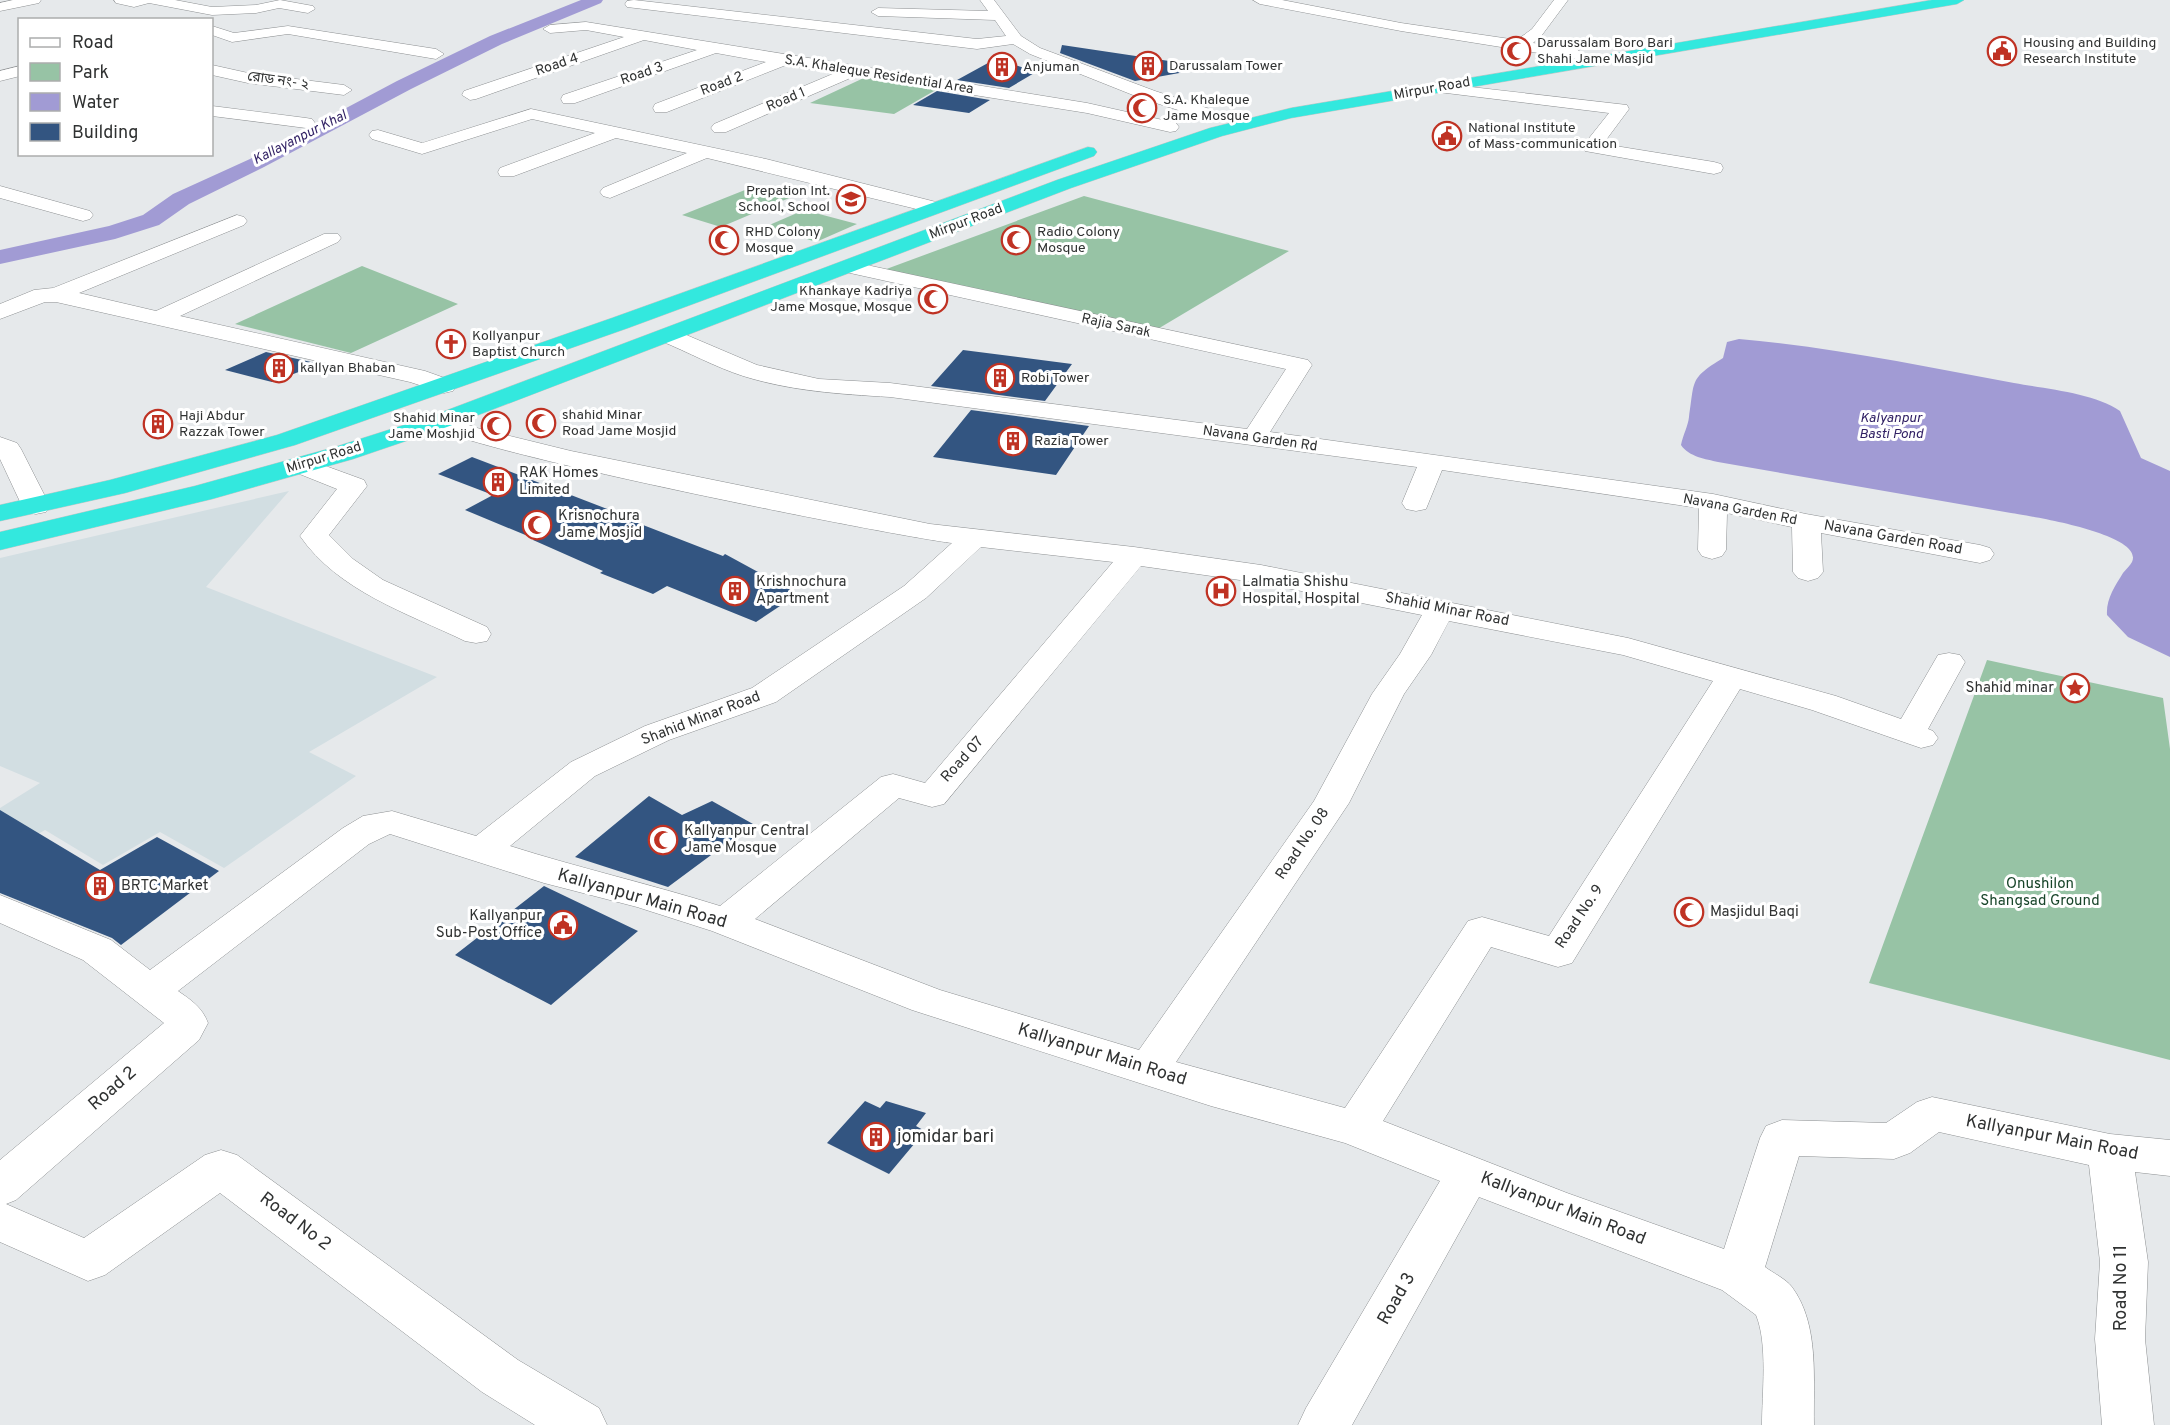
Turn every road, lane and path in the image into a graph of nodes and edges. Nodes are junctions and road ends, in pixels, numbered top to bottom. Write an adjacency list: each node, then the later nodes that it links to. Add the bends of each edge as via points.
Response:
1 (34, 0): 11 (street)
2 (121, 0): 3 (street)
3 (146, 0)
4 (152, 0): 13 (street, via 212,12 279,4)
5 (987, 0): 15 (street)
6 (1260, 0): 21 (street)
7 (1561, 0): 21 (street, via 1537,32)
8 (1897, 0): 25 (highway, Mirpur Road)
9 (1957, 0): 32 (highway, Mirpur Road)
10 (632, 4): 20 (street, via 943,41 977,44)
11 (0, 7)
12 (325, 7): 13 (street)
13 (308, 9): 17 (street)
14 (878, 12): 15 (street)
15 (999, 16): 20 (street)
16 (550, 29): 19 (street, S.A. Khaleque Residential Area, via 586,26)
17 (213, 30)
18 (213, 30): 24 (street, via 232,38 288,30)
19 (644, 36): 22 (street, S.A. Khaleque Residential Area); 34 (street, Road 4)
20 (1016, 39): 23 (street)
21 (1521, 45): 25 (street)
22 (715, 49): 27 (street, S.A. Khaleque Residential Area); 36 (street, Road 3)
23 (1035, 51): 26 (street); 35 (street)
24 (436, 54)
25 (1576, 54): 40 (highway, Mirpur Road)
26 (1014, 56)
27 (784, 60): 29 (street, S.A. Khaleque Residential Area); 37 (street, Road 2)
28 (213, 70): 33 (street, রোড নং- ২)
29 (853, 71): 38 (street, S.A. Khaleque Residential Area); 43 (street, Road 1)
30 (18, 72): 31 (street)
31 (0, 76)
32 (1436, 88): 47 (highway, Mirpur Road, via 1291,113); 50 (street, via 1621,109 1591,147)
33 (345, 90)
34 (470, 95)
35 (1149, 95): 38 (street); 40 (street)
36 (569, 99)
37 (661, 108)
38 (1087, 108): 42 (street, S.A. Khaleque Residential Area)
39 (213, 111): 41 (street)
40 (1210, 115): 42 (highway, Mirpur Road)
41 (306, 123)
42 (1170, 127): 46 (highway, Mirpur Road); 47 (highway)
43 (720, 128)
44 (615, 132): 45 (street, via 531,114 423,149); 49 (street); 51 (street)
45 (378, 135)
46 (1129, 138)
47 (1200, 138): 58 (highway, Mirpur Road, via 1053,188)
48 (1109, 144): 54 (highway, Mirpur Road)
49 (705, 152): 53 (street); 54 (street)
50 (1714, 168)
51 (507, 172)
52 (0, 192): 55 (street)
53 (610, 192)
54 (933, 207): 63 (highway, Mirpur Road)
55 (82, 215)
56 (237, 221): 59 (street)
57 (331, 238): 61 (street)
58 (848, 267): 62 (highway, Mirpur Road); 65 (street, Rajia Sarak, via 1300,365)
59 (56, 295): 60 (street, via 42,295); 61 (street)
60 (0, 312)
61 (156, 319): 63 (street, via 417,376)
62 (669, 336): 64 (highway, Mirpur Road); 65 (street, Navana Garden Rd, via 749,370 819,386 890,390)
63 (444, 386): 71 (highway, Mirpur Road, via 286,440)
64 (438, 422): 68 (highway, Mirpur Road); 74 (street, Shahid Minar Road, via 570,459)
65 (1254, 438): 67 (street, Navana Garden Rd)
66 (0, 445): 71 (street, via 8,449)
67 (1432, 462): 69 (street, Navana Garden Rd); 70 (street)
68 (301, 465): 75 (highway, Mirpur Road, via 191,496); 81 (street, via 354,486 314,536 336,558 373,586)
69 (1713, 502): 73 (street, Navana Garden Rd); 76 (street)
70 (1416, 503)
71 (36, 506): 72 (highway, Mirpur Road)
72 (0, 513)
73 (1806, 522): 77 (street, Navana Garden Road); 79 (street, Navana Garden Rd)
74 (973, 539): 78 (street, Shahid Minar Road); 84 (street, Shahid Minar Road, via 915,592 764,695 657,733 583,769)
75 (0, 541)
76 (1713, 550)
77 (1980, 554)
78 (1134, 556): 80 (street, Shahid Minar Road, via 1261,574); 86 (street, Road 07, via 932,796 893,786)
79 (1808, 572)
80 (1441, 608): 83 (street, Shahid Minar Road, via 1628,647); 88 (street, Road No. 08, via 1415,656 1388,694 1331,803)
81 (476, 634)
82 (1949, 662): 83 (street, Shahid Minar Road, via 1915,736 1824,703)
83 (1732, 676): 89 (street, Road No. 9, via 1558,953 1482,930)
84 (482, 850): 86 (street, Kallyanpur Main Road); 87 (street, Kallyanpur Main Road, via 392,822 376,824)
85 (0, 908): 87 (street, via 97,950)
86 (726, 922): 88 (street, Kallyanpur Main Road, via 926,1000)
87 (150, 991): 93 (street, Road 2, via 184,1017 184,1029)
88 (1149, 1069): 89 (street, Kallyanpur Main Road)
89 (1355, 1128): 92 (street, Kallyanpur Main Road)
90 (2110, 1152): 91 (street, Kallyanpur Main Road); 95 (street, Kallyanpur Main Road, via 1932,1114 1894,1141 1782,1138); 99 (street, Road No 11, via 2124,1262 2120,1339)
91 (2170, 1158)
92 (1469, 1173): 95 (street, Kallyanpur Main Road); 97 (street, Road 3)
93 (0, 1186)
94 (0, 1221): 96 (street, Road No 2, via 88,1261 221,1168 500,1376)
95 (1739, 1275): 98 (street, via 1774,1301 1783,1321)
96 (580, 1425)
97 (1324, 1425)
98 (1788, 1425)
99 (2128, 1425)

